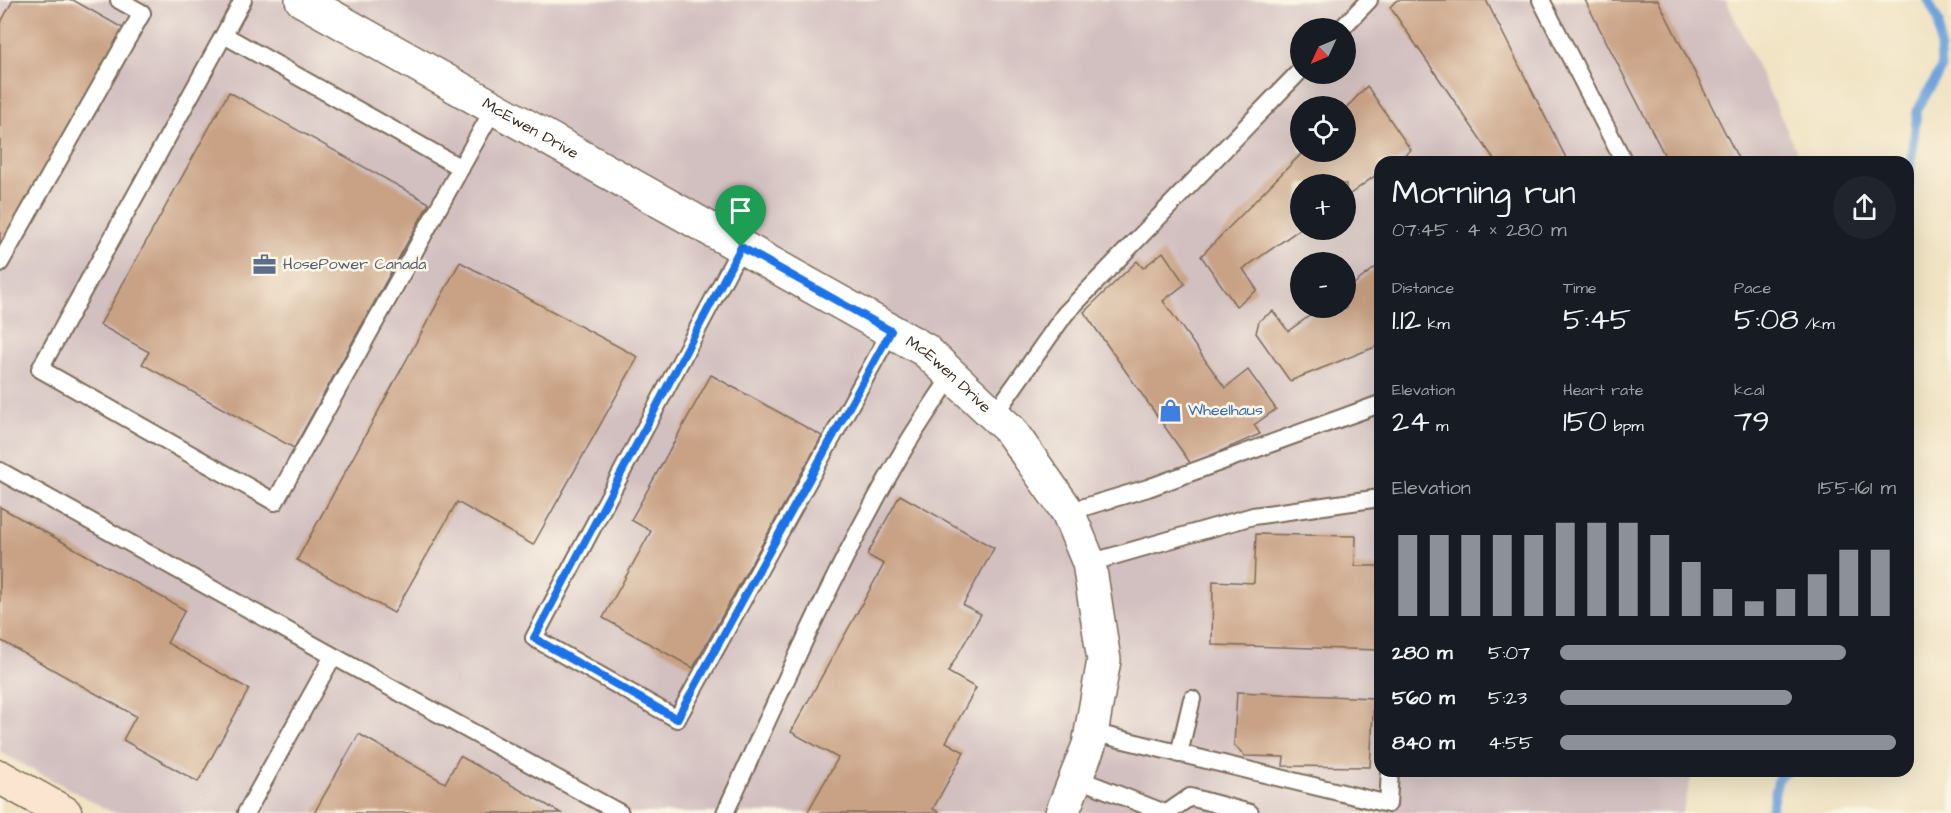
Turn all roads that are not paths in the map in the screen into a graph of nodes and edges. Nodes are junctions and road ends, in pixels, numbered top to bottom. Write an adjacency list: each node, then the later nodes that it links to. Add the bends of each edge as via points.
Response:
1 (119, 0): 13 (lane, via 142,13)
2 (243, 0): 7 (lane)
3 (302, 0): 9 (street, McEwen Drive)
4 (1369, 0): 6 (lane)
5 (1541, 0): 10 (lane)
6 (1352, 18)
7 (224, 35): 11 (lane); 11 (lane, via 40,369 275,502)
8 (1290, 81): 17 (lane, via 1065,314)
9 (494, 108): 11 (lane); 12 (street, McEwen Drive)
10 (1621, 156)
11 (461, 168)
12 (741, 247): 14 (street, McEwen Drive); 14 (lane, via 534,638 666,713 677,719)
13 (0, 263)
14 (891, 331): 15 (street, McEwen Drive, via 925,350)
15 (952, 375): 17 (street, McEwen Drive); 32 (lane, via 858,535)
16 (1374, 406): 20 (lane, via 1148,488)
17 (994, 415): 20 (street, McEwen Drive, via 1010,430)
18 (0, 471): 22 (lane)
19 (1374, 499): 21 (lane, via 1252,516)
20 (1068, 512): 21 (street, McEwen Drive)
21 (1089, 563): 24 (street, McEwen Drive, via 1104,660)
22 (333, 656): 30 (lane); 31 (lane)
23 (1192, 699): 25 (lane)
24 (1091, 732): 25 (lane); 28 (street, McEwen Drive)
25 (1179, 754): 27 (lane, via 1388,804)
26 (0, 777): 29 (main road)
27 (1390, 777)
28 (1076, 778): 33 (street, McEwen Drive); 34 (lane)
29 (65, 813)
30 (246, 813)
31 (620, 813)
32 (725, 813)
33 (1062, 813)
34 (1166, 813): 35 (lane, via 1190,797)
35 (1250, 813)

